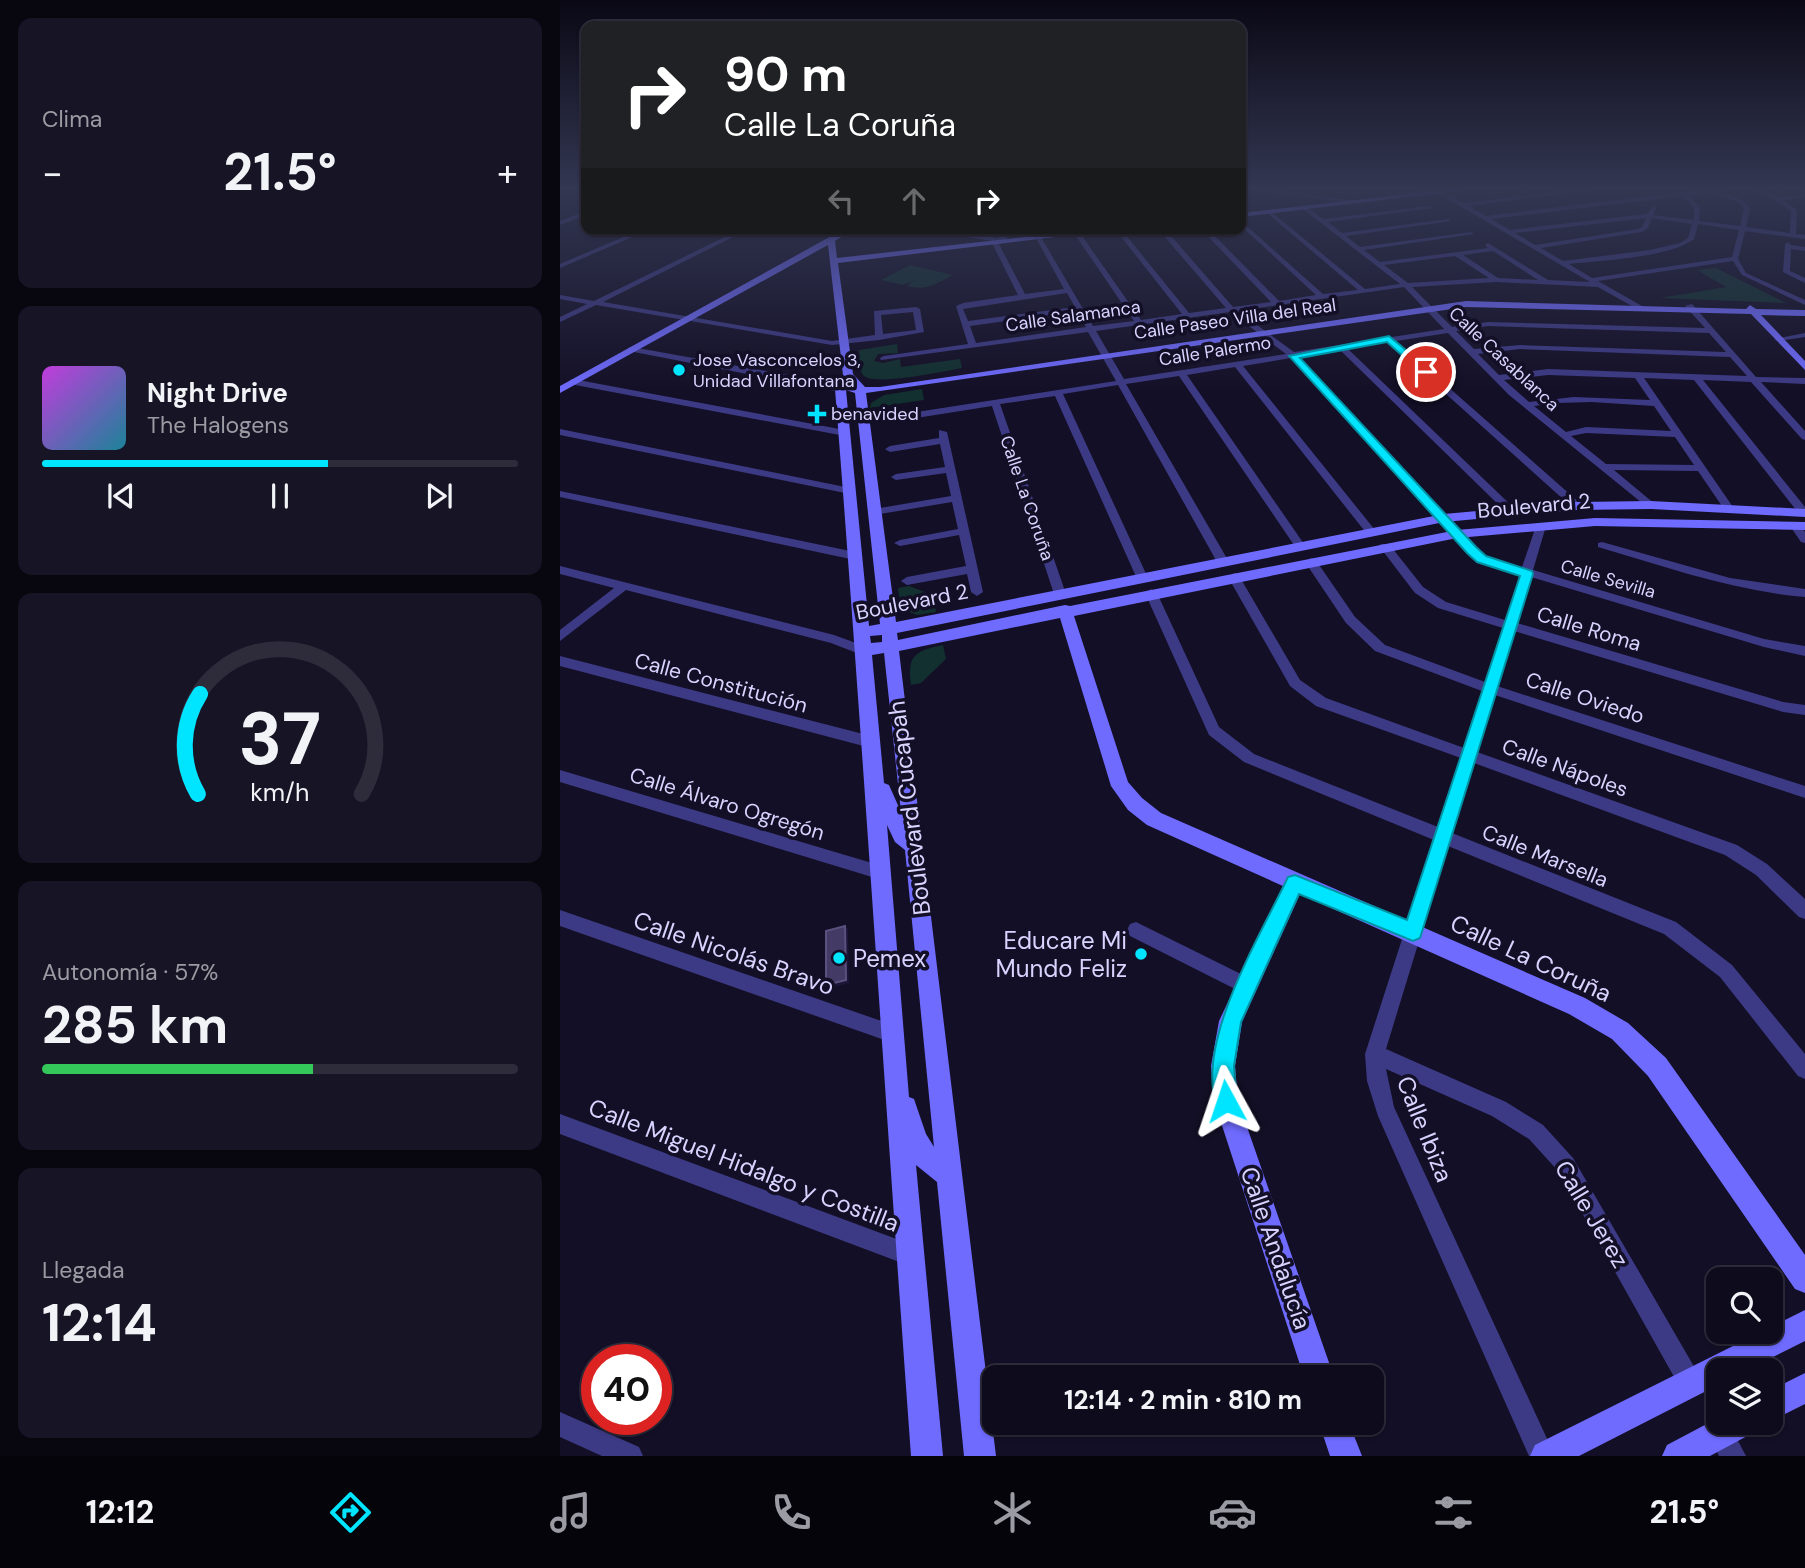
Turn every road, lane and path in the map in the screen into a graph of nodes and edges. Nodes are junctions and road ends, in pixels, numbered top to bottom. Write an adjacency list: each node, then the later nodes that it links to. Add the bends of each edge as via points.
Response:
1 (582, 257): 26 (street)
2 (689, 257): 41 (street)
3 (800, 257): 52 (main road)
4 (832, 257): 23 (main road, Boulevard Cucapah)
5 (865, 257): 23 (main road)
6 (1004, 257): 38 (street)
7 (1049, 257): 36 (street)
8 (1094, 257): 54 (street)
9 (1140, 257): 51 (street)
10 (1185, 257): 48 (street, Calle Sevilla)
11 (1232, 257): 42 (street)
12 (1278, 257): 40 (street)
13 (1323, 257): 37 (street)
14 (1369, 257): 25 (street, Calle Casablanca)
15 (1433, 257): 21 (street)
16 (1461, 257): 29 (street)
17 (1507, 257): 33 (street)
18 (1551, 257): 24 (street)
19 (1603, 257): 24 (street)
20 (1787, 257): 32 (street, via 1786,272)
21 (1417, 259): 25 (street); 27 (street)
22 (1735, 259): 30 (street); 43 (street, via 1744,274)
23 (832, 261): 64 (main road, Boulevard Cucapah)
24 (1561, 263): 30 (street)
25 (1378, 264): 34 (street, Calle Casablanca)
26 (560, 266)
27 (1427, 266)
28 (1437, 274): 31 (street)
29 (1496, 280): 31 (street, Calle Salamanca); 33 (street, Calle Salamanca)
30 (1591, 280): 35 (street)
31 (1447, 281): 34 (street, Calle Salamanca)
32 (1805, 281)
33 (1546, 282): 35 (street, Calle Salamanca)
34 (1406, 285): 37 (street, Calle Salamanca); 44 (street, Calle Casablanca)
35 (1600, 285): 45 (street)
36 (1067, 291): 38 (street); 47 (street)
37 (1365, 292): 40 (street, Calle Salamanca)
38 (1022, 296): 55 (street, via 962,305)
39 (560, 297): 41 (street)
40 (1322, 297): 42 (street, Calle Salamanca)
41 (596, 303): 52 (street); 53 (street)
42 (1277, 303): 48 (street, Calle Salamanca)
43 (1805, 303)
44 (1426, 306): 45 (main road, Calle Paseo Villa del Real); 57 (street, Calle Casablanca); 58 (main road, Calle Paseo Villa del Real)
45 (1636, 306): 46 (main road, Calle Paseo Villa del Real)
46 (1691, 308): 49 (main road, Calle Paseo Villa del Real); 59 (street)
47 (1078, 309): 55 (street); 56 (street)
48 (1232, 310): 51 (street, Calle Salamanca); 58 (street, Calle Sevilla)
49 (1751, 310): 50 (main road, Calle Paseo Villa del Real); 63 (main road)
50 (1805, 312)
51 (1187, 316): 54 (street, Calle Salamanca)
52 (689, 318): 64 (street); 67 (main road)
53 (560, 320)
54 (1139, 322): 56 (street, Calle Salamanca)
55 (965, 324): 65 (street)
56 (1090, 329): 65 (street, Calle Salamanca); 69 (street)
57 (1449, 330): 59 (street, Calle Palermo, via 1523,324); 62 (street, Calle Palermo); 68 (street, Calle Casablanca)
58 (1261, 331): 69 (main road, Calle Paseo Villa del Real); 71 (street, Calle Sevilla)
59 (1712, 331): 70 (street)
60 (1805, 335): 63 (street)
61 (879, 338): 61 (street, via 877,313 916,309 920,331); 64 (street)
62 (1389, 339): 66 (street, Calle Palermo); 105 (street)
63 (1778, 339): 73 (main road)
64 (842, 342): 82 (main road, Boulevard Cucapah)
65 (973, 345): 72 (street, Calle Salamanca)
66 (1341, 346): 71 (street, Calle Palermo); 108 (street)
67 (632, 349): 81 (main road); 82 (street)
68 (1472, 352): 70 (street, via 1520,347); 77 (street, Calle Casablanca)
69 (1105, 353): 83 (street); 84 (main road, Calle Paseo Villa del Real, via 880,390)
70 (1734, 355): 79 (street)
71 (1294, 356): 74 (street, Calle Palermo); 110 (street, Calle Sevilla)
72 (884, 358)
73 (1804, 364)
74 (1238, 365): 75 (street, Calle Palermo); 114 (street)
75 (1182, 374): 83 (street, Calle Palermo); 119 (street)
76 (1638, 376): 77 (street, via 1548,372); 78 (street); 88 (street)
77 (1497, 378): 89 (street, Calle Casablanca)
78 (1697, 378): 79 (street); 109 (street)
79 (1755, 380): 80 (street); 95 (street)
80 (1805, 381)
81 (573, 382): 85 (main road); 92 (street)
82 (839, 383): 84 (main road); 92 (main road, Boulevard Cucapah)
83 (1121, 383): 86 (street, Calle Palermo); 122 (street)
84 (859, 387): 107 (main road, Boulevard Cucapah)
85 (560, 390)
86 (1058, 393): 87 (street, Calle Palermo); 128 (street)
87 (995, 402): 90 (street, Calle Palermo); 134 (street, Calle La Coruña)
88 (1655, 403): 89 (street, via 1572,400); 93 (street)
89 (1527, 405): 94 (street, Calle Casablanca)
90 (891, 419)
91 (560, 432): 101 (street)
92 (845, 433): 101 (main road, Boulevard Cucapah)
93 (1676, 434): 94 (street, via 1586,430); 99 (street)
94 (1564, 435): 97 (street, Calle Casablanca)
95 (1805, 437)
96 (890, 449): 98 (street, via 943,436)
97 (1606, 467): 99 (street); 104 (street, Calle Casablanca)
98 (950, 468): 100 (street); 103 (street)
99 (1699, 468): 106 (street)
100 (896, 477)
101 (850, 491): 121 (main road, Boulevard Cucapah)
102 (560, 494): 121 (street)
103 (957, 498): 107 (street); 113 (street)
104 (1651, 505): 105 (main road, Boulevard 2); 106 (main road, Boulevard 2)
105 (1577, 506): 108 (main road, Boulevard 2)
106 (1730, 510): 109 (main road, Boulevard 2)
107 (874, 512): 138 (main road, Boulevard Cucapah)
108 (1512, 512): 110 (main road, Boulevard 2)
109 (1805, 513)
110 (1444, 519): 114 (main road, Boulevard 2); 115 (street, Calle Sevilla)
111 (1541, 526): 112 (main road, Boulevard 2, via 1595,522); 115 (main road, Boulevard 2); 126 (street, Calle Ibiza)
112 (1800, 526): 116 (street)
113 (964, 531): 117 (street); 124 (street)
114 (1371, 532): 119 (main road, Boulevard 2)
115 (1457, 534): 120 (main road, Boulevard 2); 126 (street, Calle Sevilla, via 1482,559)
116 (1805, 540)
117 (900, 543)
118 (1602, 545): 133 (street, via 1753,586)
119 (1300, 546): 122 (main road, Boulevard 2)
120 (1385, 546): 123 (main road, Boulevard 2); 135 (street, Calle Roma, via 1430,599)
121 (855, 556): 136 (main road, Boulevard Cucapah)
122 (1223, 562): 128 (main road, Boulevard 2)
123 (1311, 562): 127 (main road, Boulevard 2); 143 (street, Calle Oviedo, via 1367,640)
124 (972, 569): 129 (street); 131 (street)
125 (560, 570): 130 (street)
126 (1527, 574): 135 (street, Calle Ibiza); 141 (street, Calle Sevilla)
127 (1234, 577): 132 (main road, Boulevard 2); 146 (street, Calle Nápoles, via 1295,683 1306,694)
128 (1142, 578): 134 (main road, Boulevard 2)
129 (907, 581)
130 (625, 585): 137 (street); 139 (street)
131 (977, 592)
132 (1151, 593): 134 (main road, Boulevard 2); 150 (street, Calle Marsella, via 1214,731 1231,747)
133 (1805, 593)
134 (1063, 602): 138 (main road, Boulevard 2); 153 (main road, Calle La Coruña, via 1120,786 1154,819)
135 (1511, 626): 143 (street, Calle Ibiza); 144 (street, Calle Roma)
136 (861, 632): 138 (main road, Boulevard 2); 139 (street, Boulevard 2); 140 (main road, Boulevard Cucapah)
137 (560, 637)
138 (890, 638): 140 (main road, Boulevard 2); 151 (main road, Boulevard Cucapah)
139 (834, 639): 140 (street, Boulevard 2)
140 (862, 650): 145 (main road, Boulevard Cucapah)
141 (1805, 651)
142 (560, 661): 145 (street, Calle Constitución)
143 (1491, 689): 146 (street, Calle Ibiza); 149 (street, Calle Oviedo)
144 (1805, 710)
145 (871, 743): 147 (main road, Boulevard Cucapah)
146 (1470, 756): 150 (street, Calle Ibiza); 154 (street, Calle Nápoles, via 1731,850 1773,877)
147 (874, 771): 151 (main road, via 891,816 902,836); 152 (main road, Boulevard Cucapah)
148 (560, 776): 152 (street, Calle Álvaro Ogregón)
149 (1805, 792)
150 (1444, 839): 157 (street, Calle Ibiza); 161 (street, Calle Marsella, via 1671,928 1726,971)
151 (914, 845): 164 (main road, Boulevard Cucapah)
152 (882, 873): 159 (main road, Boulevard Cucapah)
153 (1295, 883): 157 (main road, Calle La Coruña); 158 (main road, Calle Andalucía)
154 (1805, 911)
155 (560, 918): 159 (street, Calle Nicolás Bravo)
156 (1136, 930): 158 (street)
157 (1413, 932): 160 (street, Calle Ibiza); 166 (main road, Calle La Coruña, via 1577,1006 1620,1031 1657,1067)
158 (1247, 986): 168 (main road, Calle Andalucía, via 1231,1021 1223,1066 1226,1101)
159 (893, 1034): 162 (main road, Boulevard Cucapah)
160 (1376, 1054): 169 (street, Calle Jerez, via 1499,1110 1536,1132 1566,1165); 179 (street, Calle Ibiza, via 1385,1109)
161 (1805, 1069)
162 (895, 1075): 164 (main road, via 917,1146 930,1164); 165 (main road, Boulevard Cucapah)
163 (560, 1124): 165 (street, Calle Miguel Hidalgo y Costilla)
164 (948, 1174): 177 (main road, Boulevard Cucapah)
165 (910, 1255): 176 (main road, Boulevard Cucapah)
166 (1805, 1279)
167 (1805, 1325): 169 (main road)
168 (1315, 1365)
169 (1691, 1382): 179 (main road)
170 (1805, 1388): 171 (main road)
171 (1783, 1400)
172 (560, 1424): 175 (street)
173 (1338, 1435): 178 (main road)
174 (1731, 1437): 180 (main road)
175 (629, 1456)
176 (927, 1456)
177 (980, 1456)
178 (1346, 1456)
179 (1544, 1456)
180 (1678, 1456)

